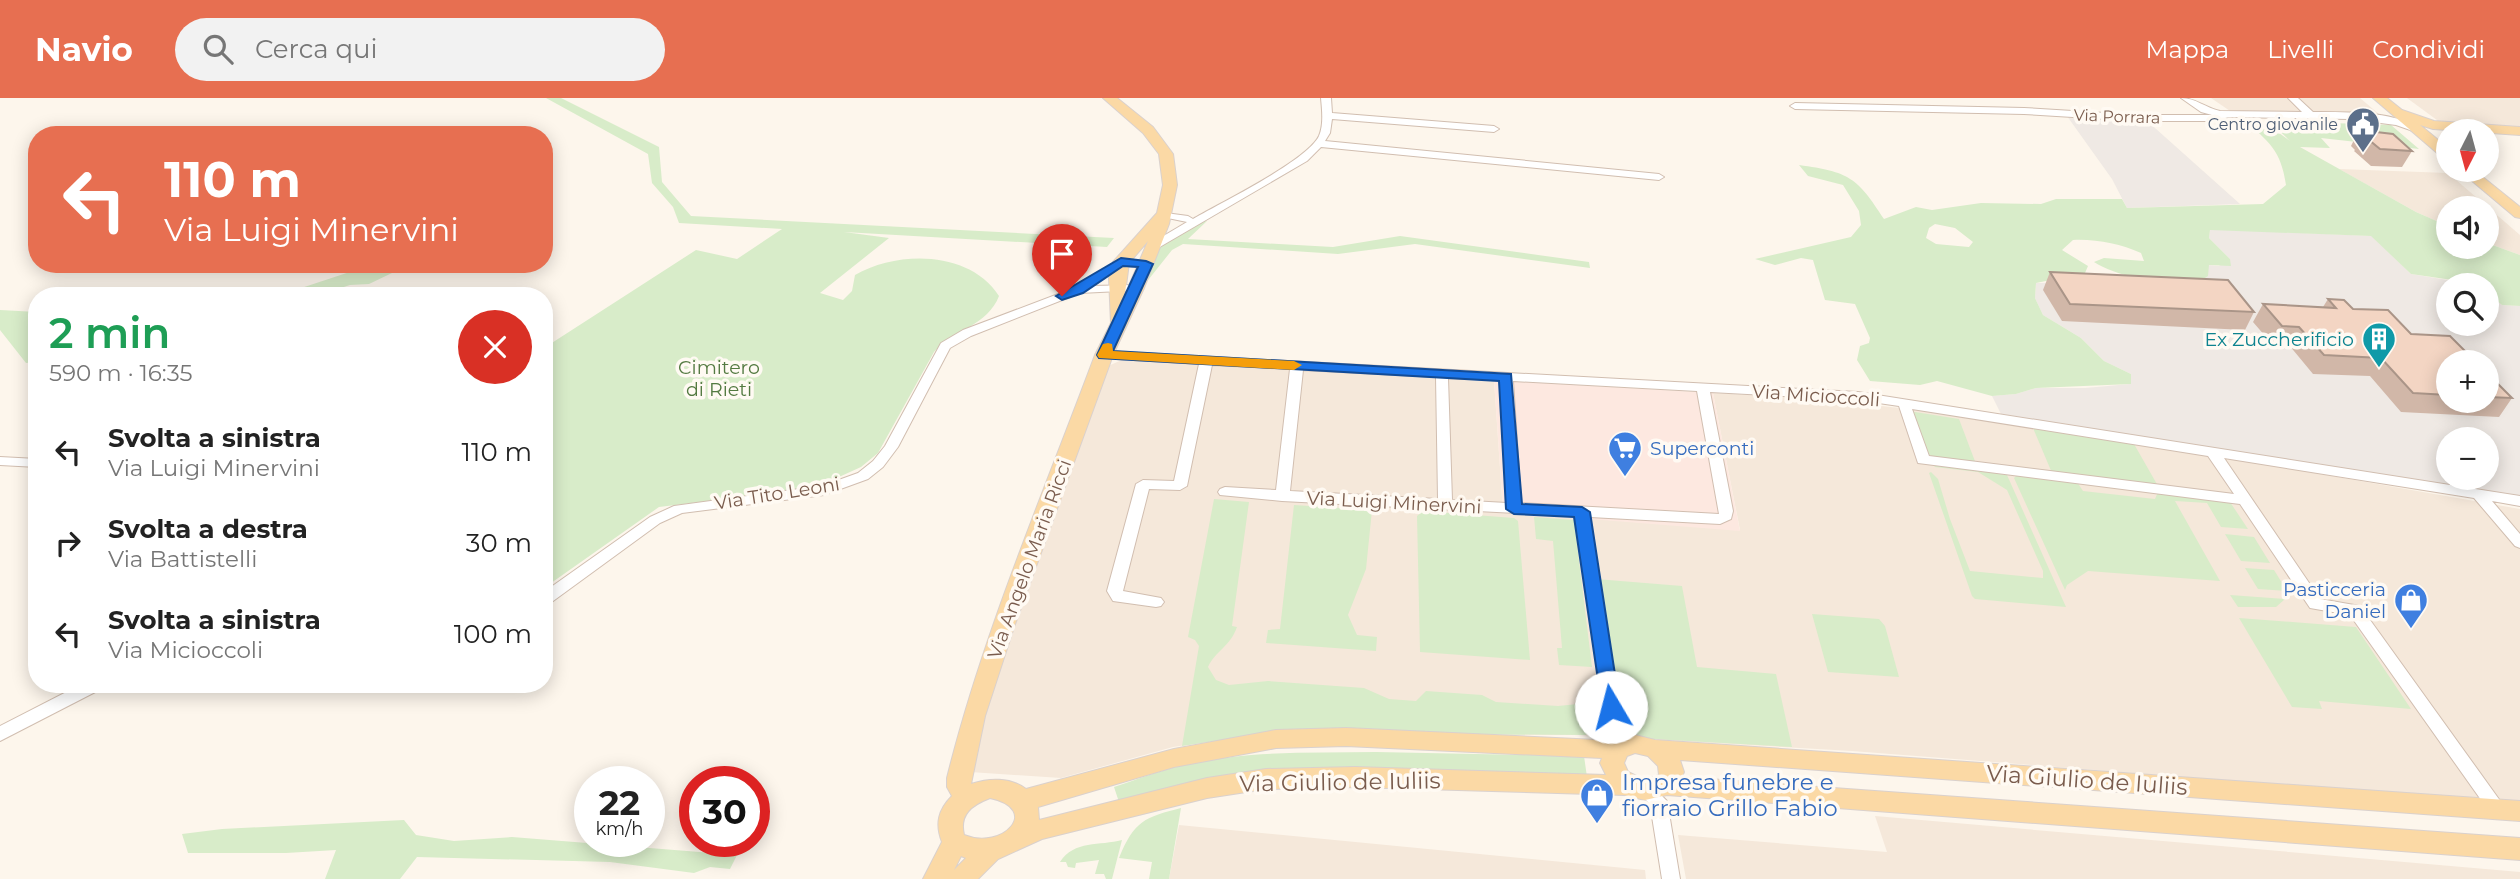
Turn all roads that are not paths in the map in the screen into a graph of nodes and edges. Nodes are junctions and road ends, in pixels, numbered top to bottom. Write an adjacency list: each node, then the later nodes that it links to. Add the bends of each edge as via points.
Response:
1 (1109, 98): 23 (main road, Via Angelo Maria Ricci, via 1148,130 1166,155 1170,185)
2 (1326, 98): 8 (street)
3 (2186, 98): 7 (street, Via Porrara, via 2209,112)
4 (2293, 98): 9 (street)
5 (1795, 106): 7 (street, Via Porrara, via 2138,118)
6 (2388, 106): 10 (street, via 2387,113); 11 (main road); 16 (main road)
7 (2228, 115): 9 (street, Via Porrara)
8 (1327, 116): 12 (street); 17 (street, via 1327,134)
9 (2313, 117): 10 (street, Via Porrara)
10 (2371, 118): 16 (street, Via Porrara, via 2398,121)
11 (2436, 125)
12 (1494, 130)
13 (2499, 130): 15 (main road)
14 (2436, 131): 16 (main road)
15 (2520, 131)
16 (2423, 134): 18 (main road)
17 (1321, 144): 19 (street); 22 (street)
18 (2436, 145)
19 (1660, 177)
20 (2481, 182): 21 (main road)
21 (2520, 214)
22 (1203, 216): 23 (street); 24 (street)
23 (1158, 222): 24 (main road, Via Angelo Maria Ricci); 25 (main road)
24 (1151, 254): 25 (street); 26 (main road, Via Angelo Maria Ricci)
25 (1125, 256): 27 (street, Via Tito Leoni); 28 (main road, Via Angelo Maria Ricci)
26 (1136, 288): 28 (street, Via Tito Leoni); 29 (main road, Via Angelo Maria Ricci)
27 (1078, 290): 28 (street, Via Tito Leoni); 49 (street, Via Tito Leoni, via 945,346 891,447 863,476 824,490 679,509 655,520)
28 (1117, 290): 29 (main road, Via Angelo Maria Ricci)
29 (1118, 323): 30 (main road, Via Angelo Maria Ricci)
30 (1104, 355): 31 (street, Via Micioccoli); 55 (main road, Via Angelo Maria Ricci, via 985,679 959,778)
31 (1206, 360): 32 (street, Via Micioccoli); 50 (street, via 1180,486 1143,484 1115,591 1118,597)
32 (1297, 366): 33 (street, Via Micioccoli); 42 (street)
33 (1442, 374): 34 (street, Via Micioccoli); 45 (street)
34 (1506, 377): 35 (street, Via Micioccoli); 46 (street)
35 (1703, 388): 36 (street, Via Micioccoli); 47 (street, Via Luigi Minervini, via 1726,516 1716,520)
36 (1903, 403): 37 (street, Via Micioccoli); 43 (street, via 1923,460)
37 (2212, 450): 41 (street, Via Micioccoli); 43 (street)
38 (0, 461): 39 (street)
39 (28, 463)
40 (1225, 492): 42 (street, Via Luigi Minervini)
41 (2478, 494): 44 (street, Via Micioccoli); 48 (street)
42 (1282, 496): 45 (street, Via Luigi Minervini)
43 (2245, 500): 57 (street, via 2315,604 2355,610)
44 (2520, 501)
45 (1445, 505): 46 (street, Via Luigi Minervini)
46 (1514, 509): 47 (street, Via Luigi Minervini)
47 (1582, 512): 53 (street)
48 (2520, 543)
49 (553, 594)
50 (1156, 602)
51 (80, 693): 52 (street)
52 (0, 734)
53 (1624, 745): 54 (main road, via 1614,756 1614,771); 54 (main road, via 1666,758 1672,769); 56 (main road, Via Giulio de Iuliis, via 1276,739 1174,758); 57 (main road, Via Giulio de Iuliis)
54 (1646, 787): 58 (main road, Via Giulio de Iuliis, via 1354,777 1266,779 1207,788); 60 (main road, Via Giulio de Iuliis); 64 (street, via 1658,802)
55 (965, 797): 56 (main road, via 990,788 1003,789); 59 (main road, via 948,824)
56 (1022, 800): 58 (main road, via 1028,818)
57 (2508, 810)
58 (1019, 838): 61 (main road)
59 (955, 842): 61 (main road, via 975,853); 62 (main road)
60 (2520, 849)
61 (988, 853): 63 (main road)
62 (936, 879)
63 (961, 879)
64 (1671, 879)

